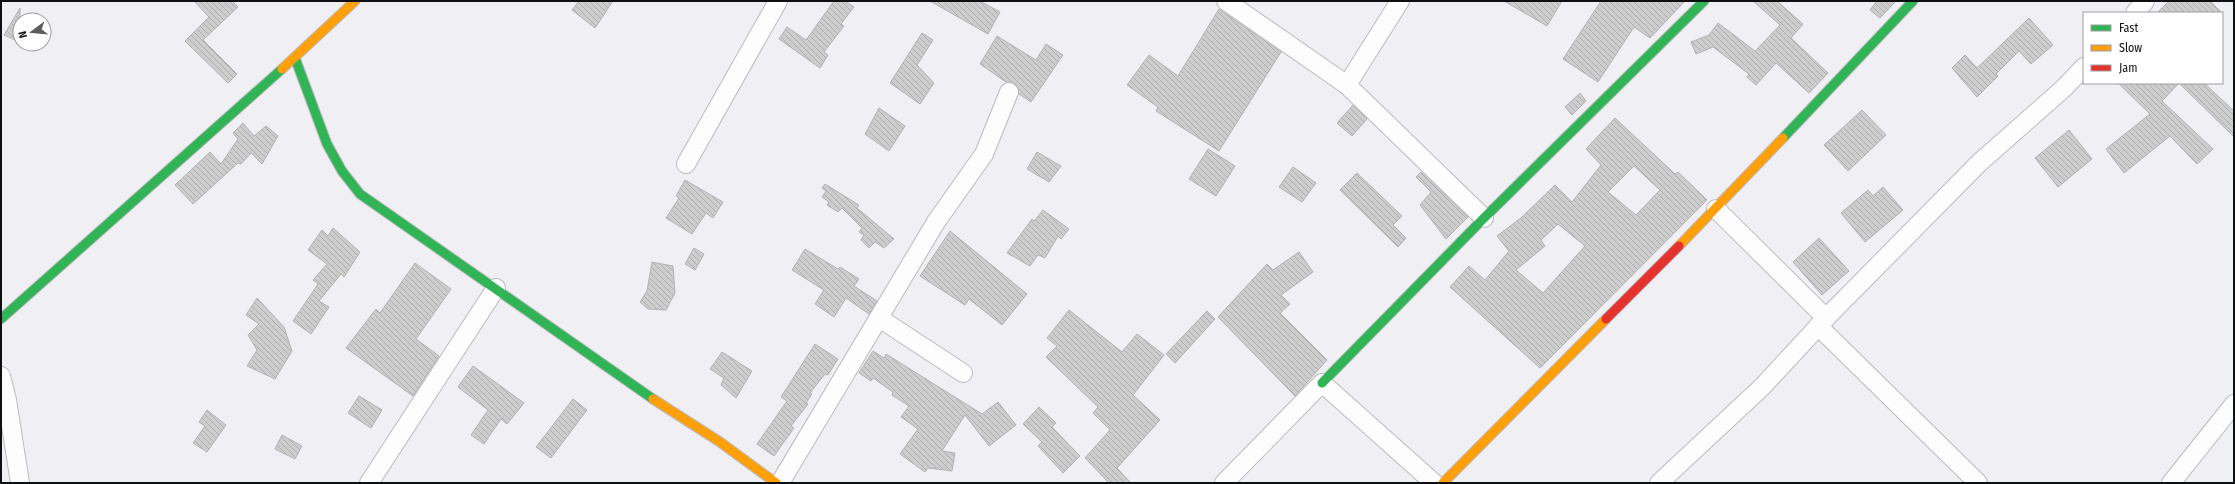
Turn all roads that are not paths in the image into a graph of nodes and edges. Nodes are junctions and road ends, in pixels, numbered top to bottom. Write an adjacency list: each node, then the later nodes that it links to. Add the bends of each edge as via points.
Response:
1 (355, 1): 9 (street)
2 (778, 1): 13 (street)
3 (1226, 1): 11 (street)
4 (1400, 1): 11 (street)
5 (1704, 1): 15 (street)
6 (1913, 1): 14 (street)
7 (2145, 1): 8 (street)
8 (2136, 12)
9 (295, 58): 16 (street, via 327,144 342,171 360,194); 18 (street)
10 (2083, 68): 19 (street, via 1979,163)
11 (1347, 85): 15 (street)
12 (1009, 92): 17 (street, via 984,154 936,222)
13 (686, 164)
14 (1716, 209): 19 (street); 30 (street)
15 (1484, 218): 22 (street)
16 (496, 288): 25 (street); 26 (street)
17 (879, 318): 20 (street); 27 (street)
18 (1, 319)
19 (1822, 322): 31 (street, via 1762,387); 32 (street)
20 (963, 373)
21 (1, 376): 24 (street)
22 (1322, 383): 28 (street); 29 (street)
23 (2234, 404): 33 (street)
24 (20, 483)
25 (369, 483)
26 (776, 483)
27 (780, 483)
28 (1224, 483)
29 (1434, 483)
30 (1443, 483)
31 (1659, 483)
32 (1978, 483)
33 (2171, 483)

